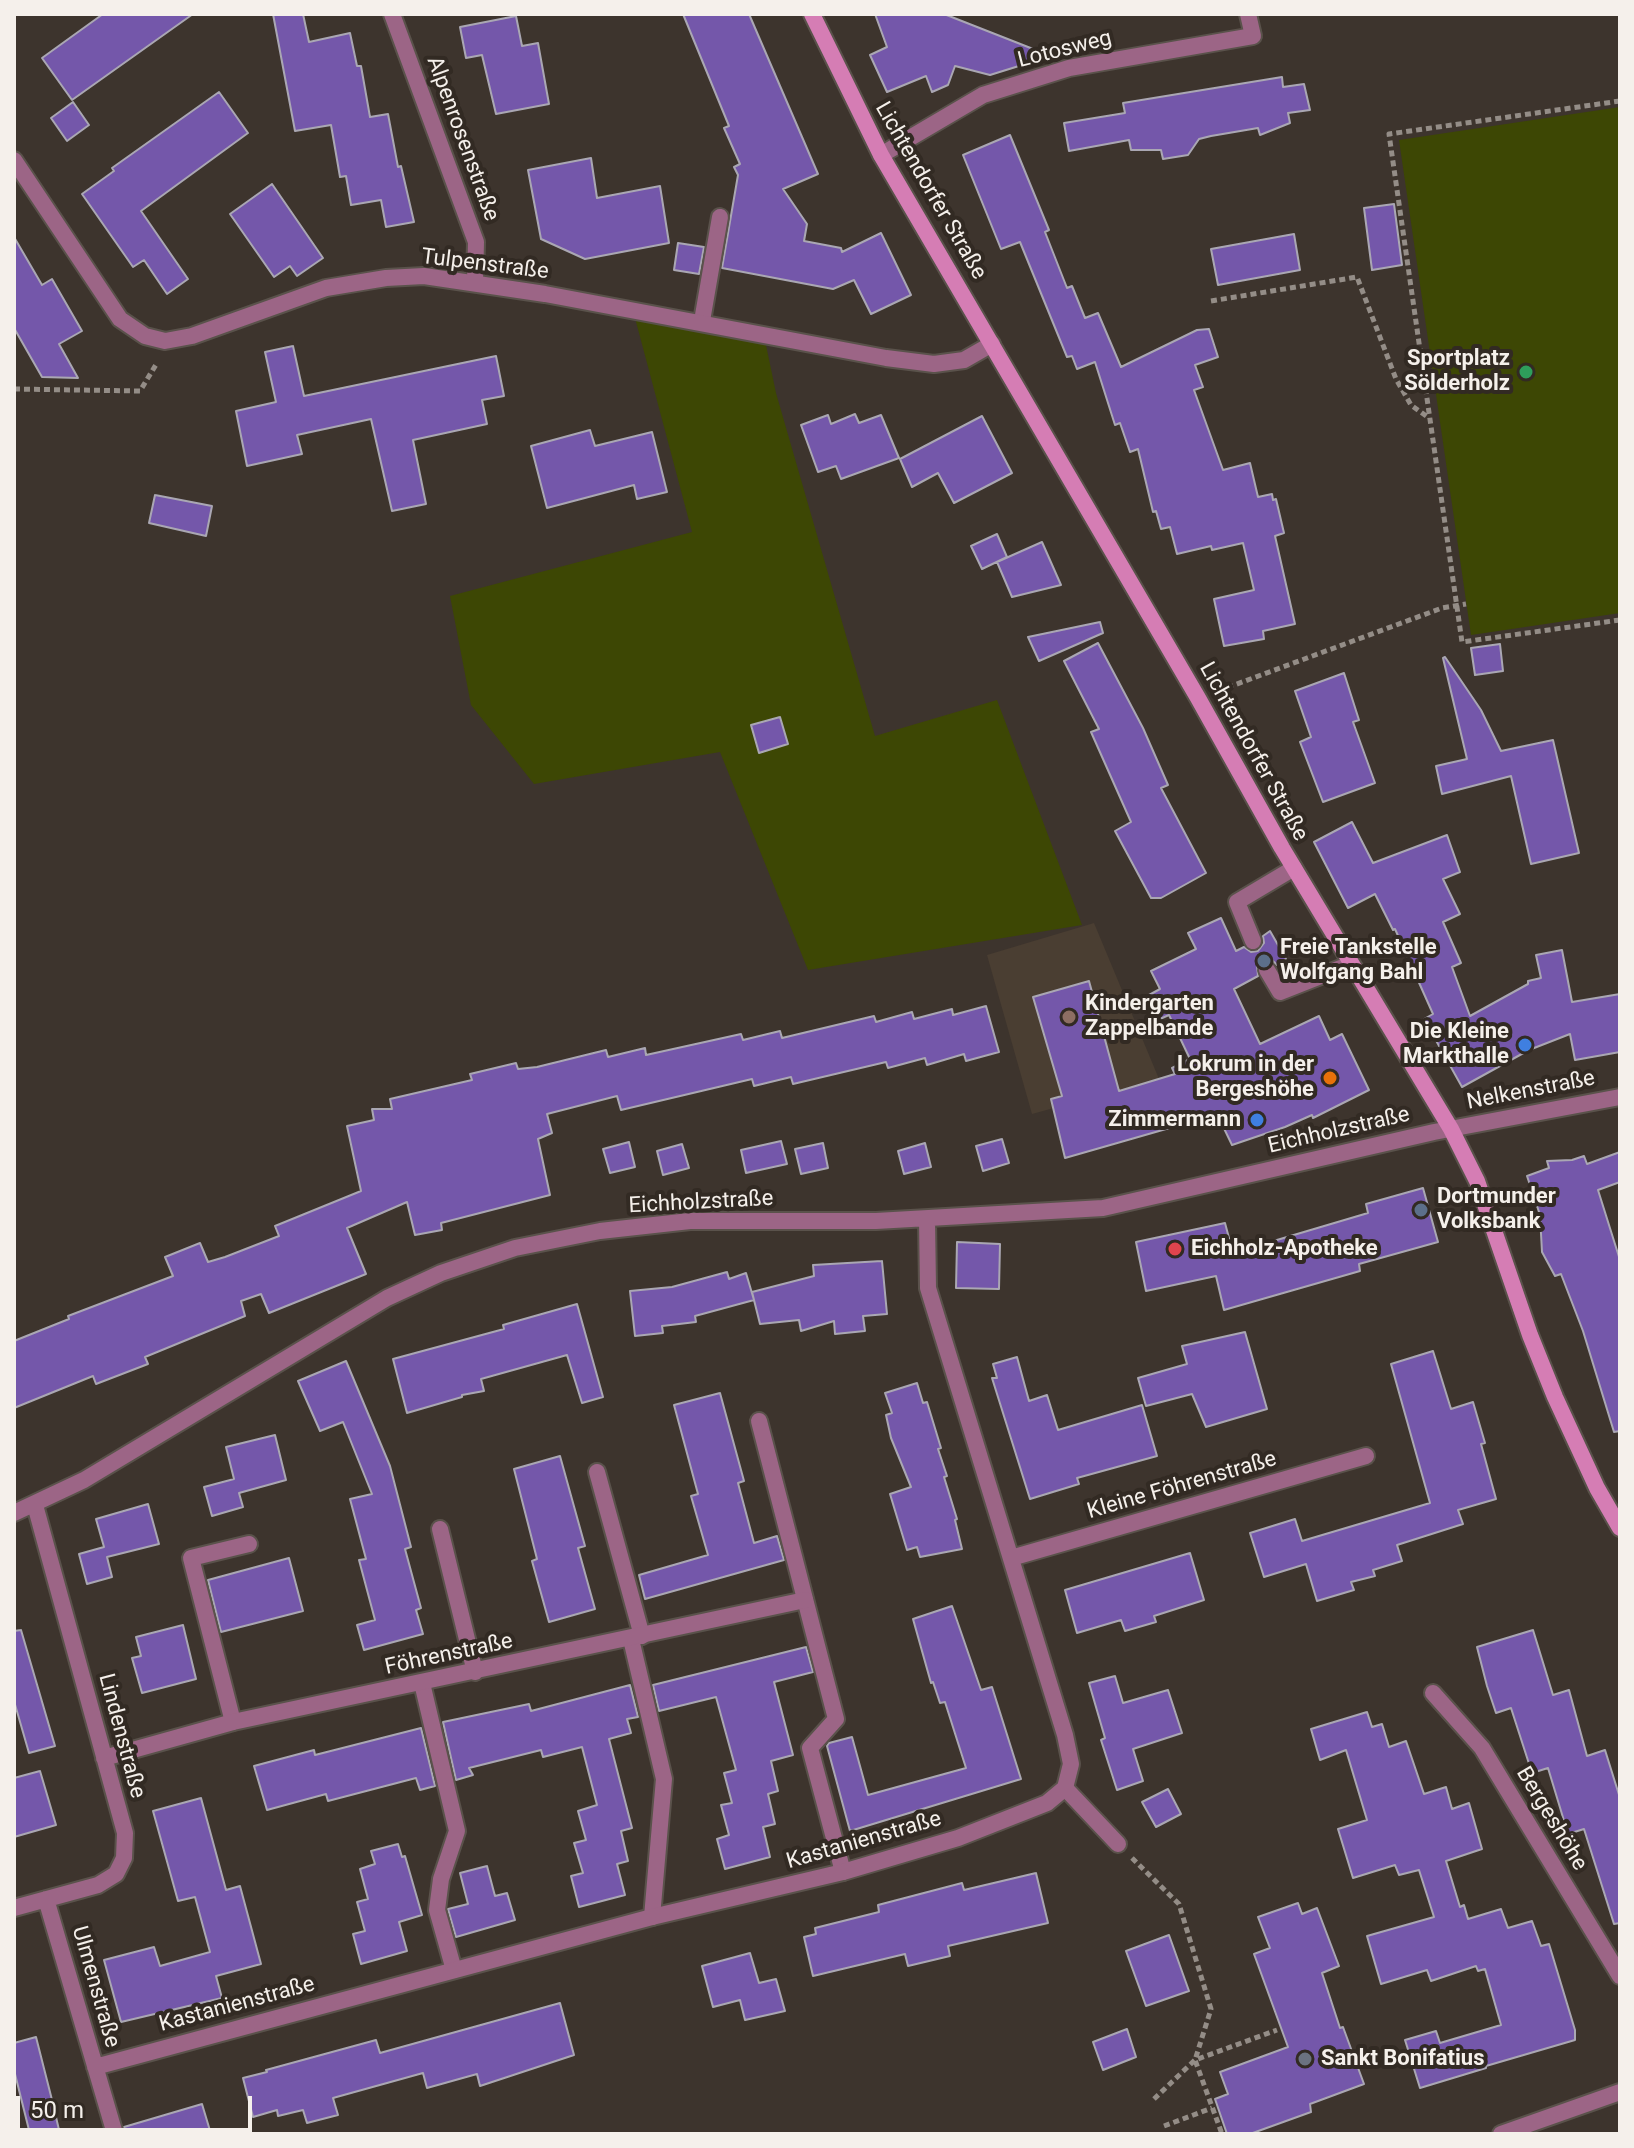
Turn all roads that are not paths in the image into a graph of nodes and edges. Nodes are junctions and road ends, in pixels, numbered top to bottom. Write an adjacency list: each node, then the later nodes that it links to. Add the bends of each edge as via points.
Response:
1 (392, 14): 7 (street, Alpenrosenstraße, via 476,242)
2 (812, 14): 4 (main road, Lichtendorfer Straße)
3 (1248, 14): 4 (street, Lotosweg, via 1253,36 1069,68 1026,81 983,95)
4 (881, 155): 9 (main road, Lichtendorfer Straße)
5 (14, 160): 7 (street, Tulpenstraße, via 120,319 145,336 165,341 192,336 341,285 424,276)
6 (720, 217): 8 (street)
7 (475, 282): 8 (street, Tulpenstraße)
8 (702, 321): 9 (street, Tulpenstraße, via 934,364 964,360)
9 (992, 344): 10 (main road, Lichtendorfer Straße)
10 (1294, 868): 11 (street, via 1237,902); 12 (main road, Lichtendorfer Straße)
11 (1253, 941)
12 (1351, 964): 13 (street, via 1280,992); 15 (main road, Lichtendorfer Straße)
13 (1267, 970)
14 (1620, 1097): 15 (street, Nelkenstraße)
15 (1451, 1129): 16 (street, Eichholzstraße, via 1103,1208); 22 (main road, Lichtendorfer Straße, via 1477,1181 1555,1397)
16 (927, 1219): 20 (street, Eichholzstraße, via 690,1221 515,1248 387,1298); 25 (street, via 928,1288)
17 (759, 1421): 26 (street)
18 (1366, 1456): 25 (street, Kleine Föhrenstraße)
19 (597, 1472): 27 (street)
20 (35, 1505): 21 (street, Eichholzstraße); 32 (street, Lindenstraße)
21 (14, 1513)
22 (1620, 1528)
23 (440, 1529): 28 (street)
24 (249, 1544): 31 (street, via 191,1558)
25 (1011, 1558): 33 (street, via 1065,1735 1071,1764)
26 (805, 1600): 27 (street, Föhrenstraße); 35 (street, via 836,1719 810,1748)
27 (636, 1638): 28 (street, Föhrenstraße); 38 (street, via 664,1779)
28 (475, 1672): 29 (street, Föhrenstraße)
29 (422, 1683): 31 (street, Föhrenstraße); 39 (street, via 457,1831 437,1910)
30 (1433, 1693): 40 (street, Bergeshöhe, via 1482,1748)
31 (233, 1722): 32 (street, Föhrenstraße)
32 (104, 1758): 36 (street, Lindenstraße, via 125,1833 124,1858 116,1874 98,1885)
33 (1065, 1788): 34 (street); 35 (street, Kastanienstraße, via 1047,1803 958,1838)
34 (1118, 1844)
35 (843, 1872): 38 (street, Kastanienstraße)
36 (46, 1899): 37 (street, Lindenstraße); 41 (street, Ulmenstraße)
37 (14, 1908)
38 (652, 1917): 39 (street, Kastanienstraße)
39 (454, 1970): 41 (street, Kastanienstraße)
40 (1620, 1976)
41 (95, 2067): 43 (street, Ulmenstraße)
42 (1620, 2092): 44 (street)
43 (115, 2134)
44 (1501, 2134)

